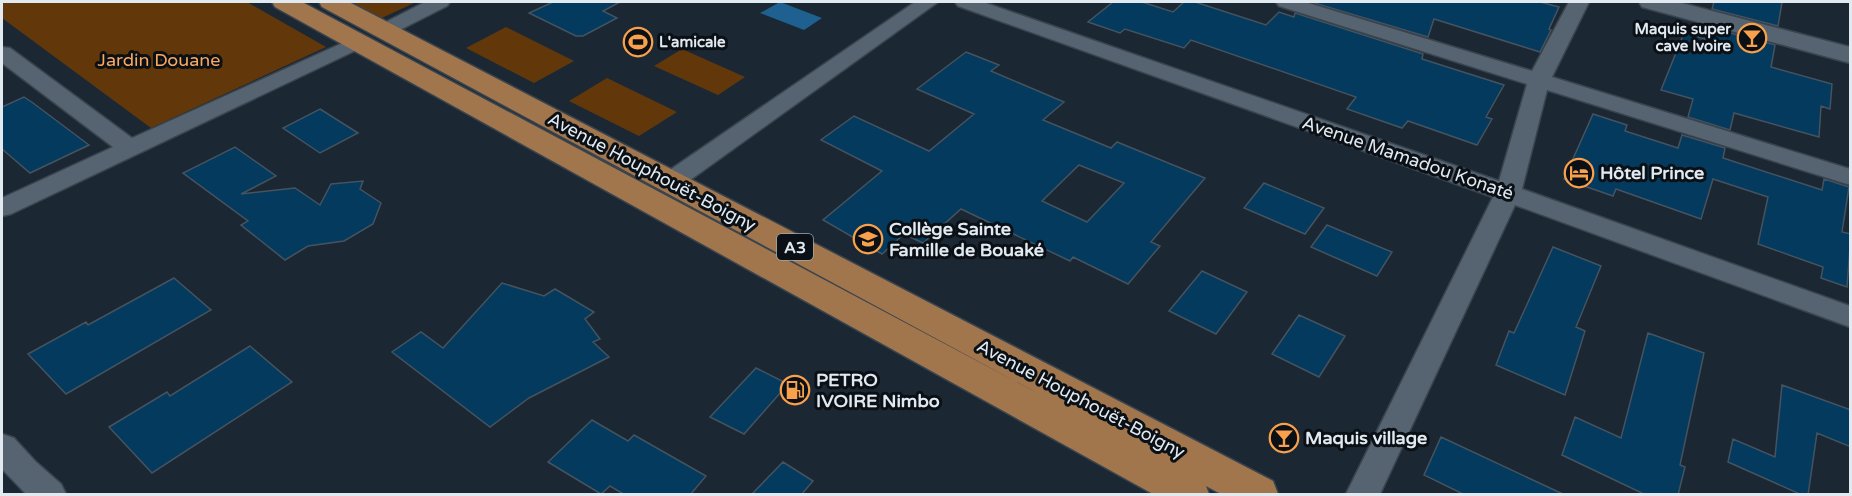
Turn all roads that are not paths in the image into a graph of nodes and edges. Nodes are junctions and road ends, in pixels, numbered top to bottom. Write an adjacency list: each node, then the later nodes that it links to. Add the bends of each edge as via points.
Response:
1 (284, 2): 9 (highway, Avenue Houphouët-Boigny / A3)
2 (331, 2): 9 (highway, Avenue Houphouët-Boigny / A3)
3 (440, 2): 9 (street)
4 (928, 2): 15 (street)
5 (965, 2): 16 (street, Avenue Mamadou Konaté)
6 (1286, 2): 12 (street)
7 (1579, 2): 12 (street)
8 (1651, 2): 11 (street)
9 (371, 37): 13 (street); 15 (highway, Avenue Houphouët-Boigny / A3); 21 (highway, Avenue Houphouët-Boigny / A3)
10 (2, 53): 13 (street)
11 (1851, 55)
12 (1539, 80): 14 (street); 16 (street)
13 (130, 148): 17 (street)
14 (1851, 177)
15 (670, 182): 22 (highway, Avenue Houphouët-Boigny / A3)
16 (1508, 193): 18 (street, Avenue Mamadou Konaté); 23 (street)
17 (2, 208)
18 (1851, 317)
19 (2, 447): 20 (street)
20 (49, 495)
21 (1189, 495)
22 (1258, 495)
23 (1363, 495)

